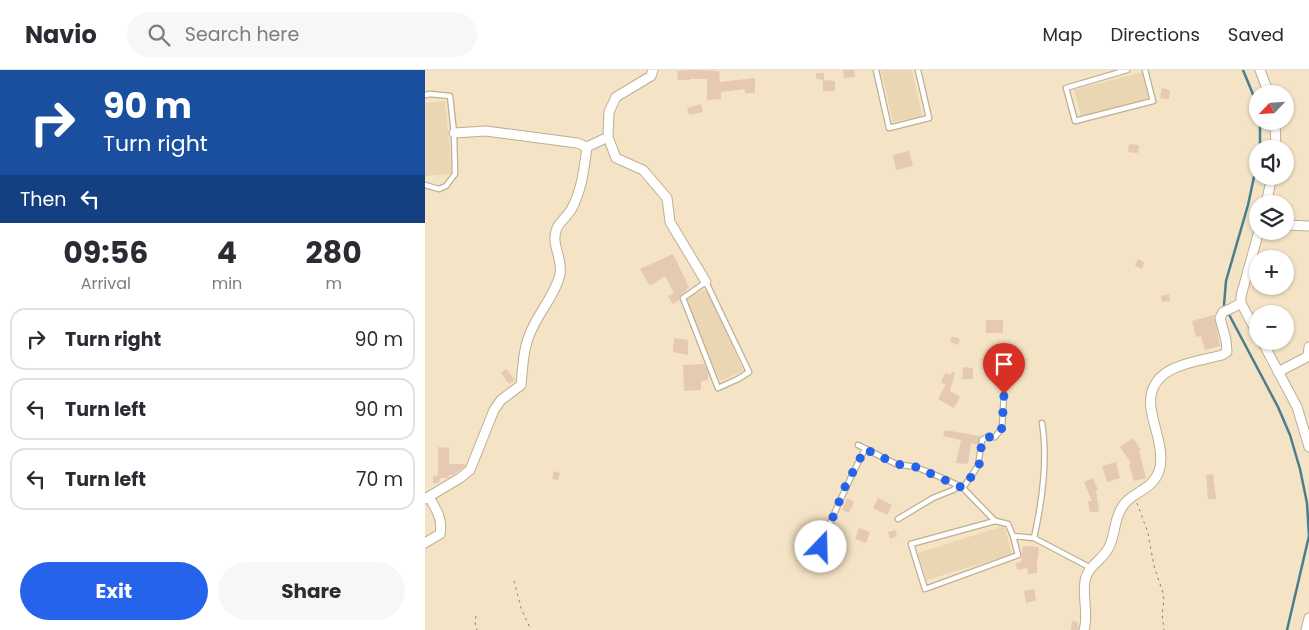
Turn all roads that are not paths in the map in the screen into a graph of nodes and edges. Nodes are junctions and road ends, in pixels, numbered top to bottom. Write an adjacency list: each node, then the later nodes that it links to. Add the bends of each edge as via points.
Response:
1 (653, 70): 10 (street, via 651,76 616,97 609,112)
2 (876, 70): 3 (lane, via 889,128 929,118)
3 (918, 70)
4 (1127, 70): 5 (lane, via 1066,88 1075,120 1153,101)
5 (1145, 70)
6 (1260, 70): 7 (street)
7 (1266, 85)
8 (425, 95): 9 (lane, via 450,96)
9 (454, 133): 11 (street, via 486,131); 12 (lane, via 455,174 446,186 439,189)
10 (608, 137): 11 (street); 16 (street, via 616,158 643,170 667,198 670,222)
11 (587, 147): 28 (street, via 580,191 570,212 557,228 554,242 560,273 531,330 523,360 521,385 501,400 494,410 470,470)
12 (425, 184)
13 (1294, 225): 14 (street)
14 (1309, 226)
15 (1257, 240): 17 (street)
16 (706, 282): 16 (lane, via 749,372 718,388 683,298)
17 (1241, 303): 18 (street); 35 (street, via 1223,312 1220,318 1227,352 1173,368 1154,386 1151,410 1161,459 1159,471 1146,490 1125,503 1119,512 1109,549)
18 (1249, 318)
19 (1309, 347): 21 (street, via 1308,356)
20 (1267, 350): 21 (street)
21 (1278, 372): 25 (street, via 1297,407)
22 (1004, 394): 27 (lane, via 1002,428 995,437 982,440 979,466)
23 (1042, 423): 32 (lane, via 1045,459)
24 (858, 445): 26 (lane)
25 (1309, 447)
26 (865, 449): 27 (lane, via 896,464 916,467); 34 (lane, via 845,487)
27 (961, 487): 29 (lane, via 933,498); 30 (lane)
28 (427, 498): 33 (street, via 439,515 441,527 440,534)
29 (899, 519)
30 (995, 521): 31 (lane, via 1009,524); 31 (lane, via 911,544 925,589 1018,555)
31 (1013, 536): 32 (lane)
32 (1034, 538): 35 (lane)
33 (425, 543)
34 (815, 562)
35 (1091, 568): 37 (street, via 1085,579 1087,612)
36 (1309, 618): 38 (street)
37 (1084, 630)
38 (1306, 630)

